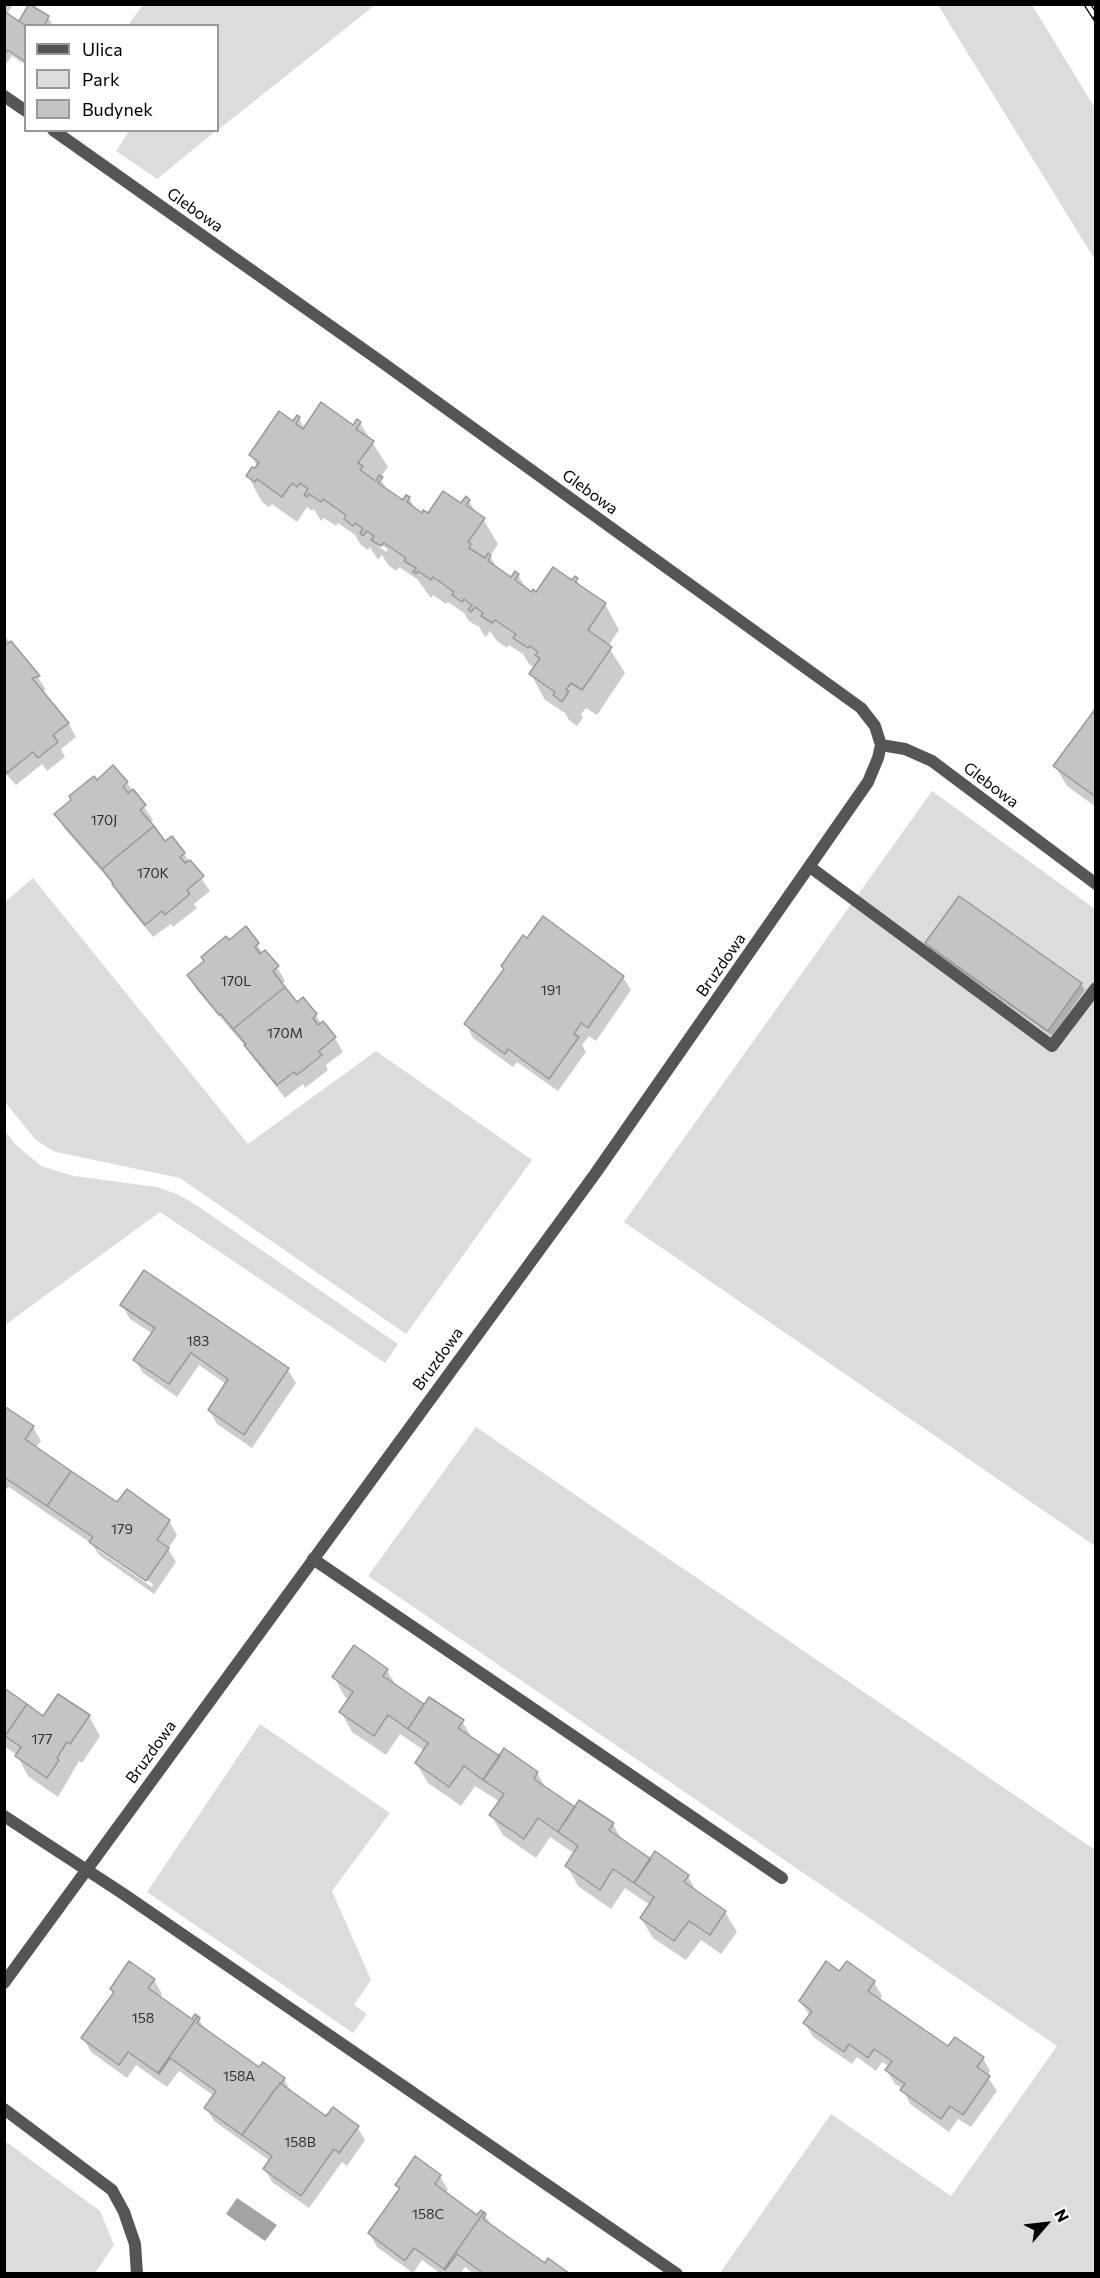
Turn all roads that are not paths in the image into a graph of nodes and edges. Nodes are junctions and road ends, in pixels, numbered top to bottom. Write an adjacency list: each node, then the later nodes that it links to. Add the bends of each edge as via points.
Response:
1 (4, 96): 2 (street)
2 (24, 110)
3 (57, 132): 4 (street, Glebowa, via 861,708 875,726)
4 (881, 745): 5 (street, Bruzdowa, via 868,783); 6 (street, Glebowa, via 904,749 932,761)
5 (810, 867): 7 (street, via 1052,1046); 8 (street, Bruzdowa, via 595,1174)
6 (1095, 884)
7 (1095, 988)
8 (313, 1558): 10 (street, Bruzdowa); 11 (street)
9 (4, 1816): 10 (street)
10 (86, 1869): 12 (street, Bruzdowa); 15 (street)
11 (782, 1878)
12 (4, 1983)
13 (4, 2109): 14 (street, via 112,2190 135,2244)
14 (137, 2274)
15 (677, 2274)

